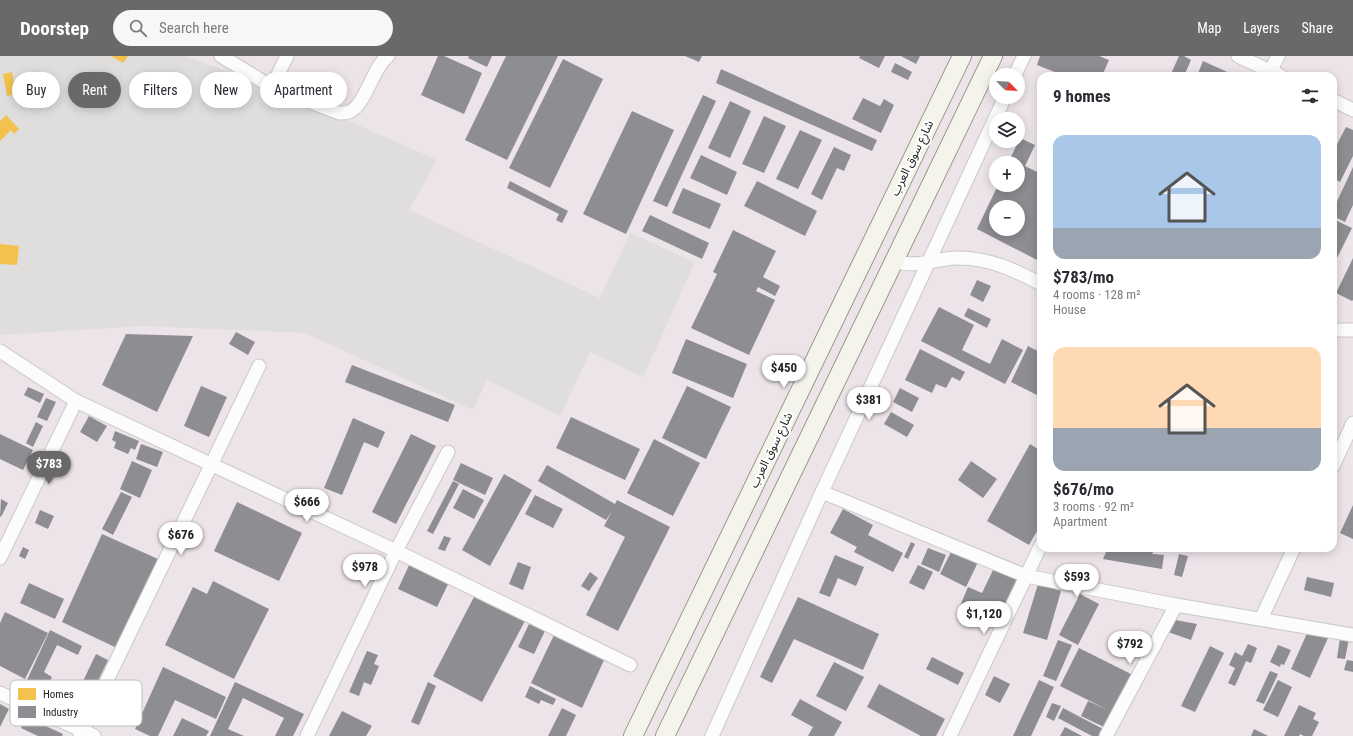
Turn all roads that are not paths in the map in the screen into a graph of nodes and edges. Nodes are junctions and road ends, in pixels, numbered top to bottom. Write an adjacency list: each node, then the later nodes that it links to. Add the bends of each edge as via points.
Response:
1 (221, 56): 13 (street)
2 (287, 56): 10 (street)
3 (388, 56): 16 (street, via 382,61 356,107 349,112 339,113)
4 (962, 56): 46 (main road, شارع سوق العرب)
5 (993, 56): 18 (main road)
6 (1024, 56): 9 (street)
7 (1238, 56): 11 (street)
8 (1278, 56): 12 (street)
9 (1018, 68)
10 (279, 72)
11 (1269, 72)
12 (1274, 72)
13 (260, 80)
14 (1337, 102): 17 (street)
15 (1002, 104): 19 (street)
16 (326, 108)
17 (1353, 110)
18 (894, 261): 19 (street, via 916,264); 47 (main road)
19 (930, 261): 20 (street, via 958,258 986,261); 30 (street)
20 (1037, 282)
21 (1337, 330): 22 (street)
22 (1353, 330)
23 (0, 351): 25 (street)
24 (259, 366): 29 (street)
25 (76, 401): 29 (street); 34 (street)
26 (1353, 423): 28 (street)
27 (448, 452): 31 (street)
28 (1337, 457)
29 (212, 464): 31 (street); 40 (street)
30 (822, 492): 35 (street); 48 (street)
31 (396, 551): 39 (street); 45 (street)
32 (1037, 552): 35 (street)
33 (1292, 552): 37 (street)
34 (0, 558)
35 (1026, 576): 36 (street); 49 (street)
36 (1176, 605): 37 (street); 50 (street)
37 (1261, 619): 38 (street)
38 (1353, 635)
39 (630, 666)
40 (110, 680)
41 (0, 693): 42 (street)
42 (10, 698)
43 (68, 726): 44 (street)
44 (85, 734)
45 (307, 736)
46 (633, 736)
47 (664, 736)
48 (712, 736)
49 (950, 736)
50 (1106, 736)

